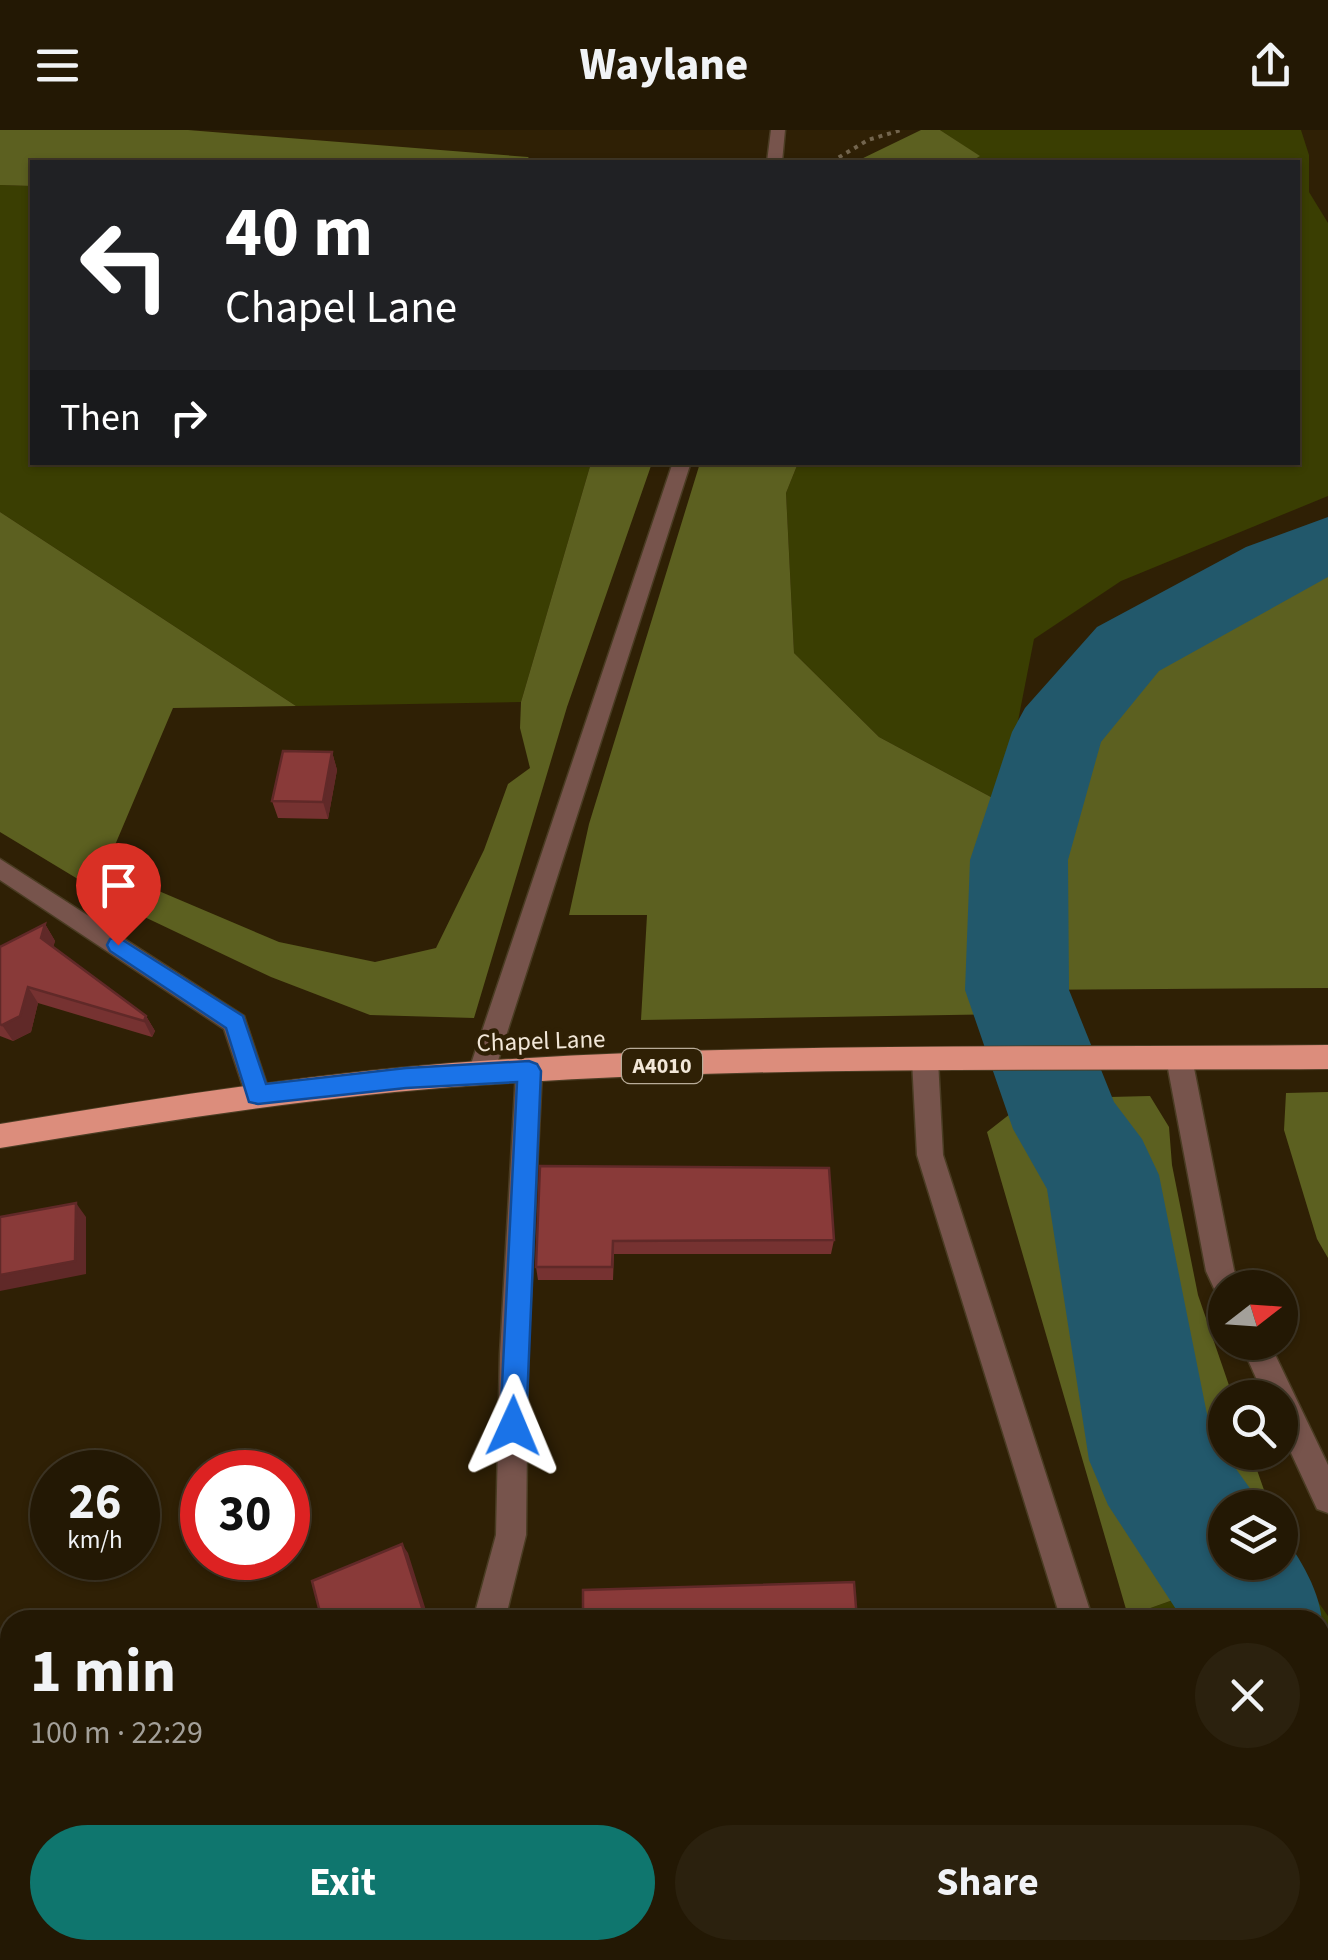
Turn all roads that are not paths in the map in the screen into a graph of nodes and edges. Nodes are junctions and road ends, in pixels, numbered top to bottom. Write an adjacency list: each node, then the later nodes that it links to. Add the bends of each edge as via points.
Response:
1 (778, 130): 2 (street)
2 (775, 160)
3 (681, 465): 9 (street)
4 (0, 868): 10 (street, via 236,1023)
5 (1328, 1057): 6 (highway, Chapel Lane / A4010)
6 (1179, 1058): 7 (highway, Chapel Lane / A4010); 12 (street)
7 (925, 1060): 8 (highway, Chapel Lane / A4010); 16 (street, via 930,1155)
8 (529, 1071): 9 (highway, Chapel Lane / A4010); 15 (street, via 511,1535)
9 (482, 1073): 10 (highway, Chapel Lane / A4010)
10 (258, 1094): 11 (highway, Chapel Lane / A4010)
11 (0, 1136)
12 (1220, 1270)
13 (1263, 1360): 14 (street)
14 (1328, 1498)
15 (492, 1610)
16 (1074, 1610)

